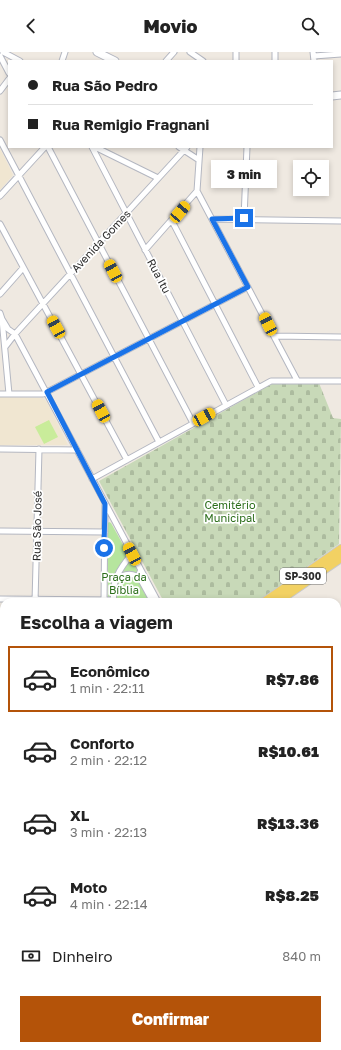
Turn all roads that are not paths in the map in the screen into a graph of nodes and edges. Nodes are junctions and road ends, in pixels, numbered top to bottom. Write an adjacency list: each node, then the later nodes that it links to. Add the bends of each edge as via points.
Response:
1 (3, 52): 9 (street)
2 (97, 52): 10 (street)
3 (174, 52): 11 (street)
4 (190, 52): 6 (street)
5 (341, 54): 8 (street)
6 (197, 55)
7 (0, 56): 12 (street)
8 (314, 56)
9 (18, 60)
10 (113, 60)
11 (167, 60)
12 (8, 71)
13 (8, 80): 14 (street)
14 (0, 91)
15 (0, 140): 24 (street)
16 (44, 148): 24 (street)
17 (49, 148): 34 (street)
18 (93, 148): 28 (street, Rua Itu)
19 (95, 148): 25 (street)
20 (186, 148): 23 (street); 25 (street, Avenida Gomes)
21 (200, 148): 23 (street)
22 (247, 148): 29 (street)
23 (199, 160): 26 (street)
24 (18, 176): 27 (street); 37 (street)
25 (158, 178): 28 (street, Avenida Gomes)
26 (197, 192): 30 (street); 32 (street)
27 (0, 196)
28 (126, 214): 34 (street, Avenida Gomes); 35 (street, Rua Itu)
29 (244, 218): 30 (street); 31 (street)
30 (212, 219): 38 (street)
31 (341, 221)
32 (172, 222): 35 (street); 41 (street)
33 (0, 224): 36 (street)
34 (99, 244): 37 (street, Avenida Gomes); 48 (street)
35 (146, 250): 44 (street, Rua Itu)
36 (23, 268): 39 (street); 40 (street)
37 (70, 274): 40 (street, Avenida Gomes); 50 (street)
38 (248, 287): 41 (street); 46 (street)
39 (0, 294)
40 (43, 304): 45 (street, Avenida Gomes); 51 (street)
41 (215, 304): 44 (street); 54 (street)
42 (0, 313): 43 (street)
43 (2, 319): 45 (street, via 8,329); 49 (street)
44 (183, 321): 48 (street); 58 (street, Rua Itu)
45 (15, 334): 49 (street, Avenida Gomes); 55 (street)
46 (274, 336): 47 (street); 52 (street)
47 (341, 337)
48 (149, 339): 50 (street); 59 (street)
49 (5, 345): 57 (street)
50 (115, 357): 51 (street); 60 (street)
51 (82, 374): 55 (street); 64 (street)
52 (297, 380): 53 (street); 54 (street, via 272,381)
53 (341, 381)
54 (258, 387): 58 (street)
55 (47, 392): 57 (street); 63 (street)
56 (0, 394): 57 (street)
57 (9, 394)
58 (226, 405): 59 (street)
59 (193, 423): 60 (street)
60 (159, 442): 64 (street)
61 (0, 449): 62 (street)
62 (39, 449): 63 (street); 68 (street, Rua São José)
63 (77, 450): 65 (street)
64 (127, 460): 65 (street)
65 (92, 479): 66 (street)
66 (105, 504): 69 (street); 71 (street)
67 (0, 531): 68 (street)
68 (37, 531): 69 (street); 76 (street, Rua São José)
69 (105, 532): 77 (street)
70 (341, 549): 81 (main road, SP-300)
71 (132, 554): 73 (street); 74 (street, via 122,565)
72 (341, 557): 82 (main road, SP-300)
73 (139, 568): 75 (street); 80 (street)
74 (114, 581): 75 (street, via 129,574); 78 (street)
75 (142, 582): 79 (street)
76 (35, 598)
77 (104, 598)
78 (114, 598)
79 (151, 598)
80 (156, 598)
81 (270, 598)
82 (283, 598)

